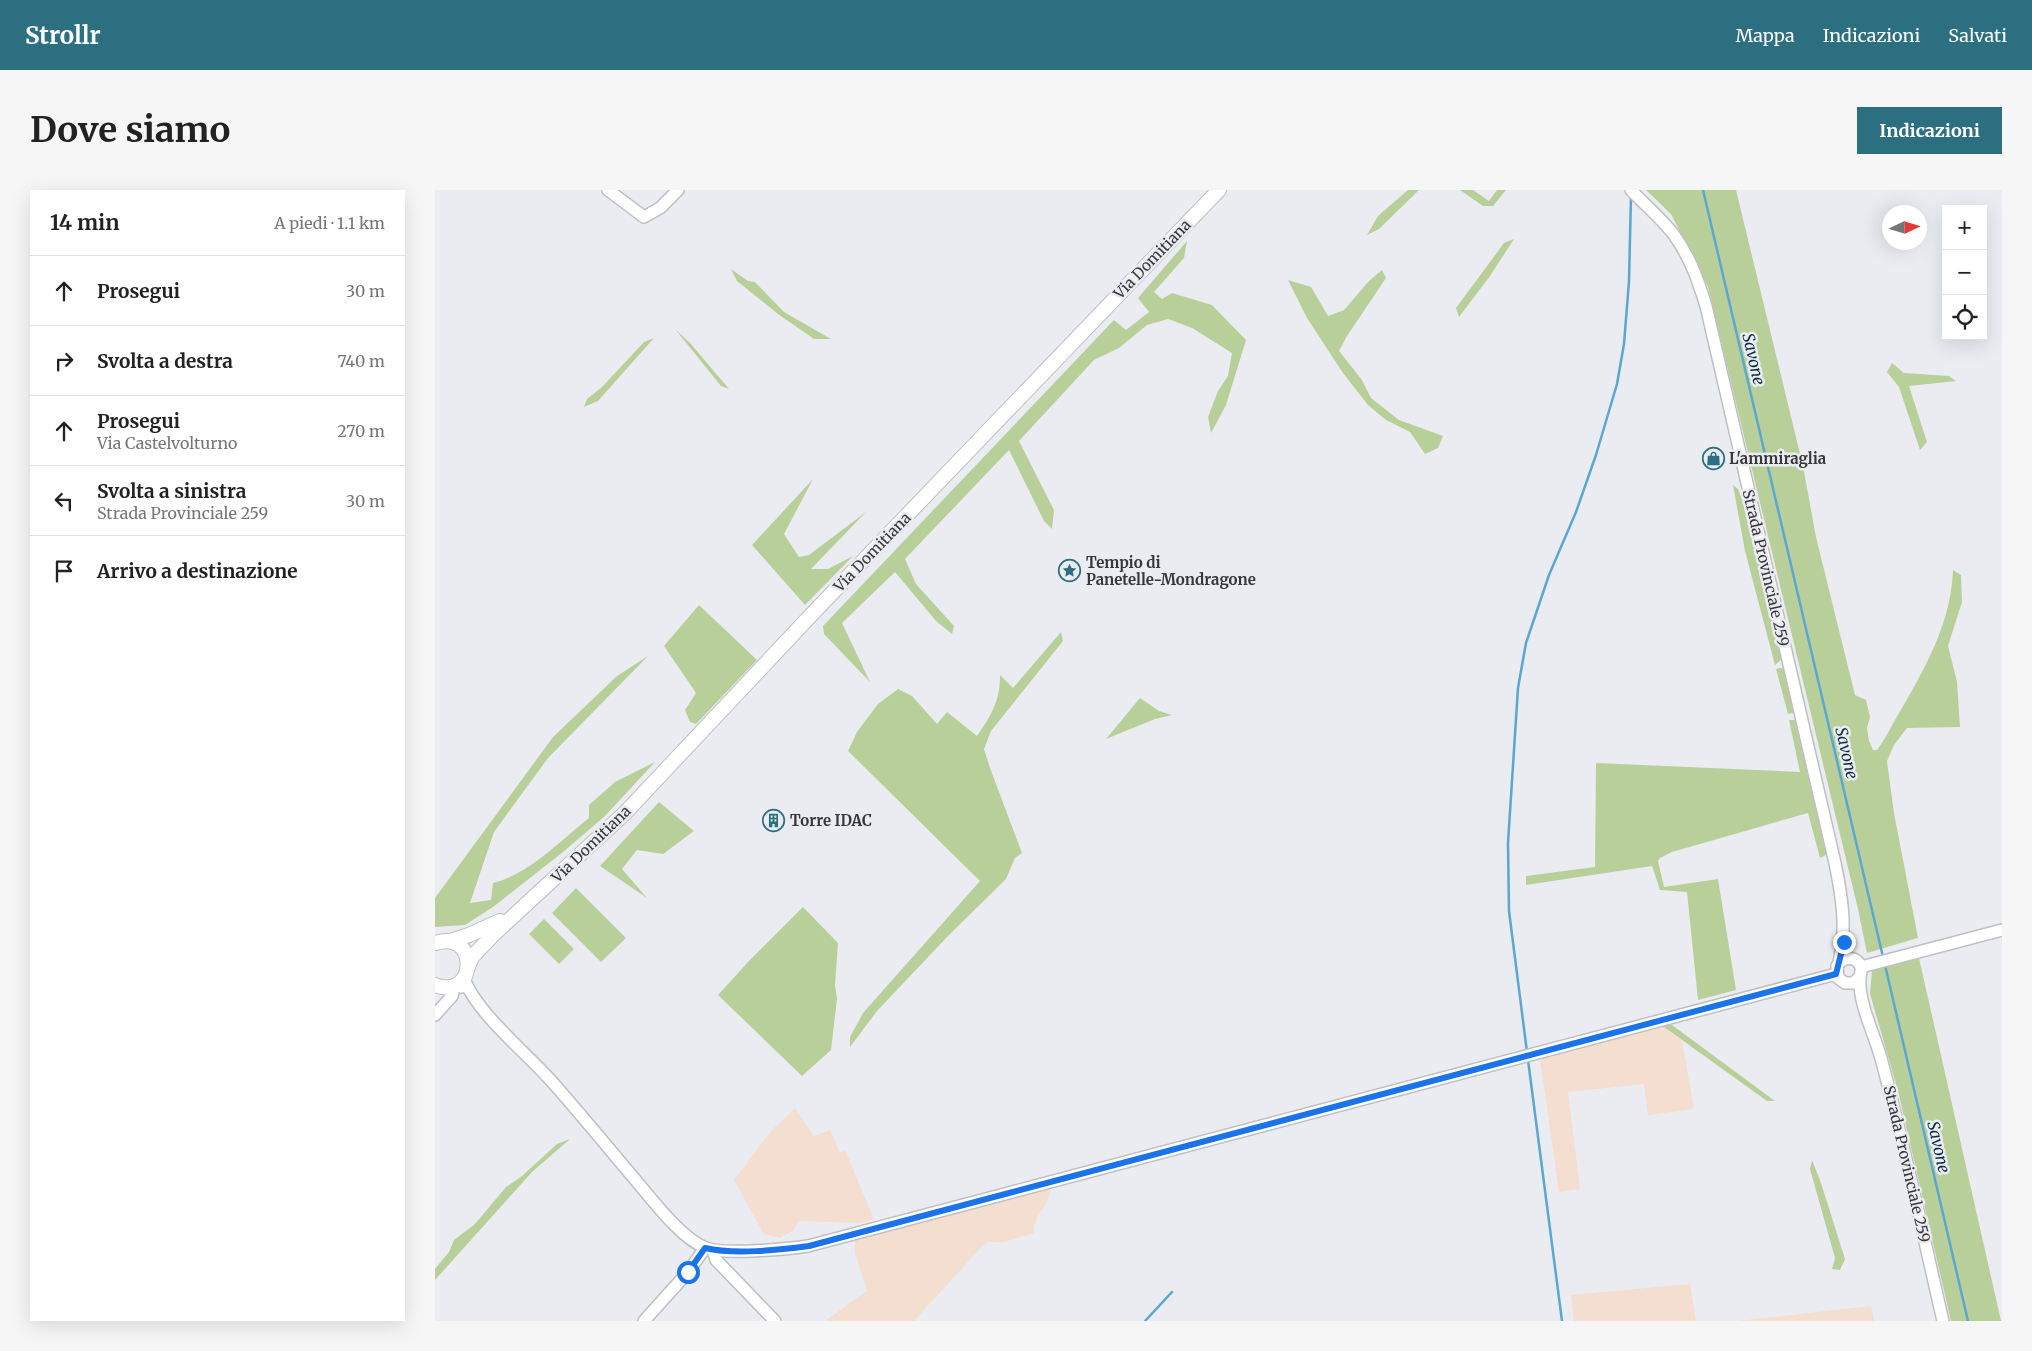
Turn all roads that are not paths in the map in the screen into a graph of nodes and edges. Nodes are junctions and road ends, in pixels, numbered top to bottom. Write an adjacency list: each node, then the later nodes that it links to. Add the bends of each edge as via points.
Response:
1 (608, 190): 2 (street, via 643,217 660,208)
2 (679, 190)
3 (1219, 190): 5 (main road, Via Domitiana, via 625,813)
4 (1631, 190): 6 (street, Strada Provinciale 259, via 1673,233 1696,272 1706,306 1835,863)
5 (520, 909): 8 (main road, Via Domitiana, via 484,929); 12 (main road, Via Domitiana, via 481,947)
6 (1844, 927): 10 (street, Strada Provinciale 259); 11 (street, Strada Provinciale 259, via 1844,942)
7 (2002, 930): 10 (street)
8 (450, 941): 9 (main road, Via Domitiana); 12 (main road, via 466,954)
9 (435, 943)
10 (1861, 967): 11 (street, via 1844,959); 13 (street, via 1853,983); 15 (street, Strada Provinciale 259)
11 (1837, 968): 13 (street, Strada Provinciale 259, via 1838,978); 17 (street, via 1537,1054 809,1246)
12 (462, 977): 14 (main road); 16 (street, via 452,996); 17 (street, via 481,1008 554,1083 660,1209 684,1233)
13 (1845, 983): 15 (street, Strada Provinciale 259)
14 (437, 986)
15 (1864, 1008): 20 (street, Strada Provinciale 259, via 1882,1060)
16 (435, 1015)
17 (709, 1249): 18 (street); 19 (street)
18 (644, 1321)
19 (775, 1321)
20 (1943, 1321)

